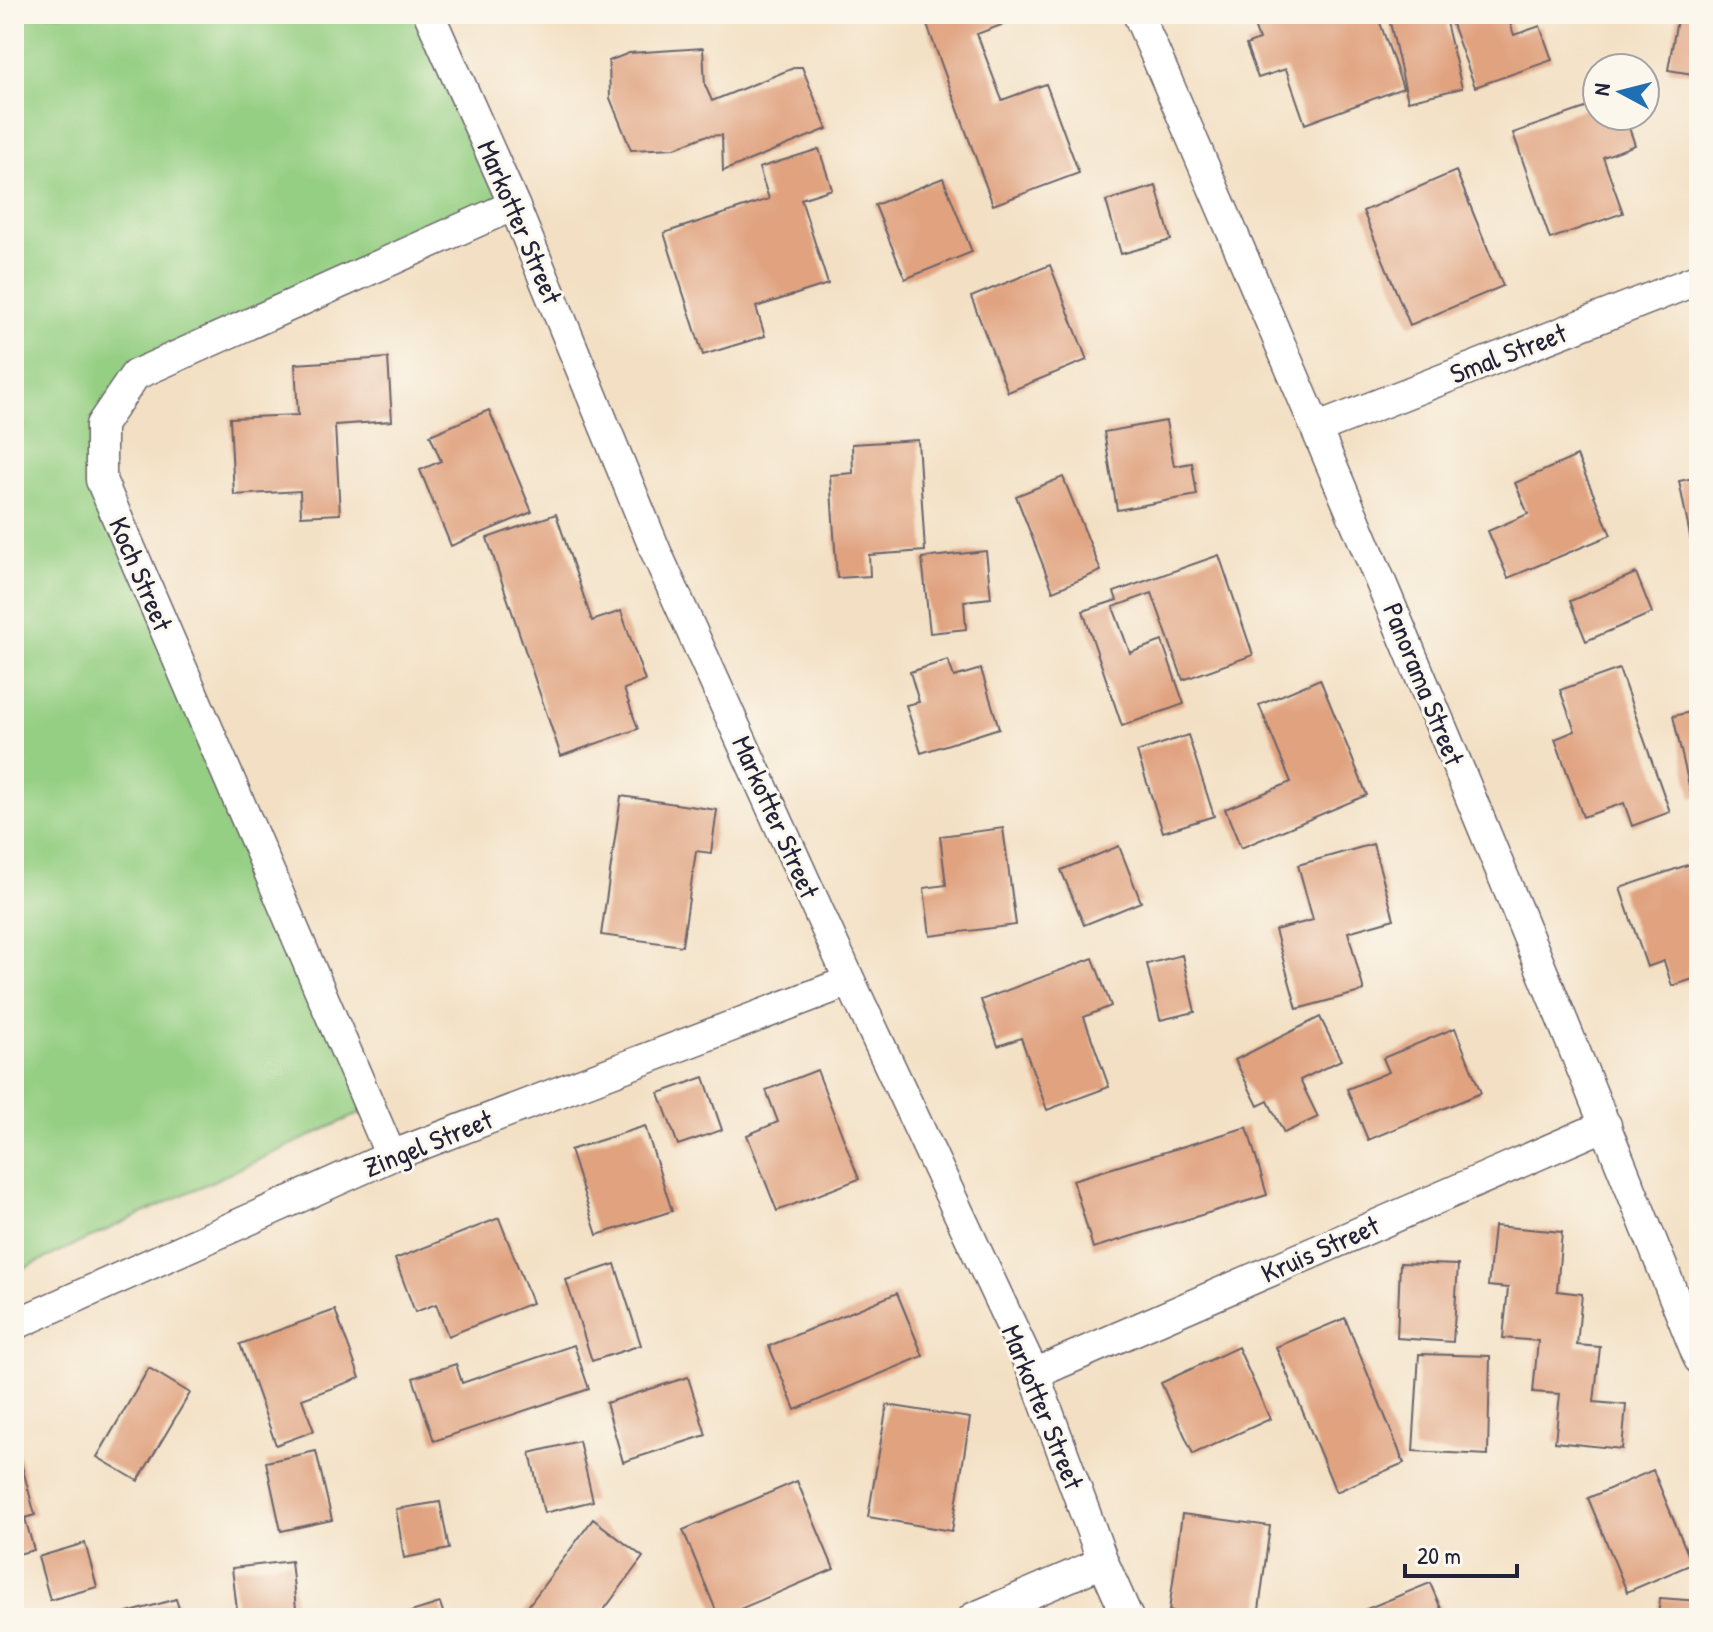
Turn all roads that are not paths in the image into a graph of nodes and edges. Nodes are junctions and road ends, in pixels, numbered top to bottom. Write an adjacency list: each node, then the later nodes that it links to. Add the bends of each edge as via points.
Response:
1 (429, 14): 3 (street, Markotter Street)
2 (1138, 14): 5 (street, Panorama Street)
3 (514, 205): 6 (street, Markotter Street, via 656,552); 8 (street, Koch Street, via 135,375 101,425 101,480)
4 (1699, 279): 5 (street, Smal Street)
5 (1318, 428): 7 (street, Panorama Street)
6 (850, 981): 8 (street, Zingel Street); 11 (street, Markotter Street)
7 (1606, 1125): 10 (street, Panorama Street); 11 (street, Kruis Street)
8 (391, 1156): 9 (street, Zingel Street)
9 (14, 1325)
10 (1699, 1359)
11 (1034, 1374): 12 (street, Markotter Street)
12 (1103, 1562): 13 (street); 14 (street, Markotter Street)
13 (973, 1618)
14 (1128, 1618)

